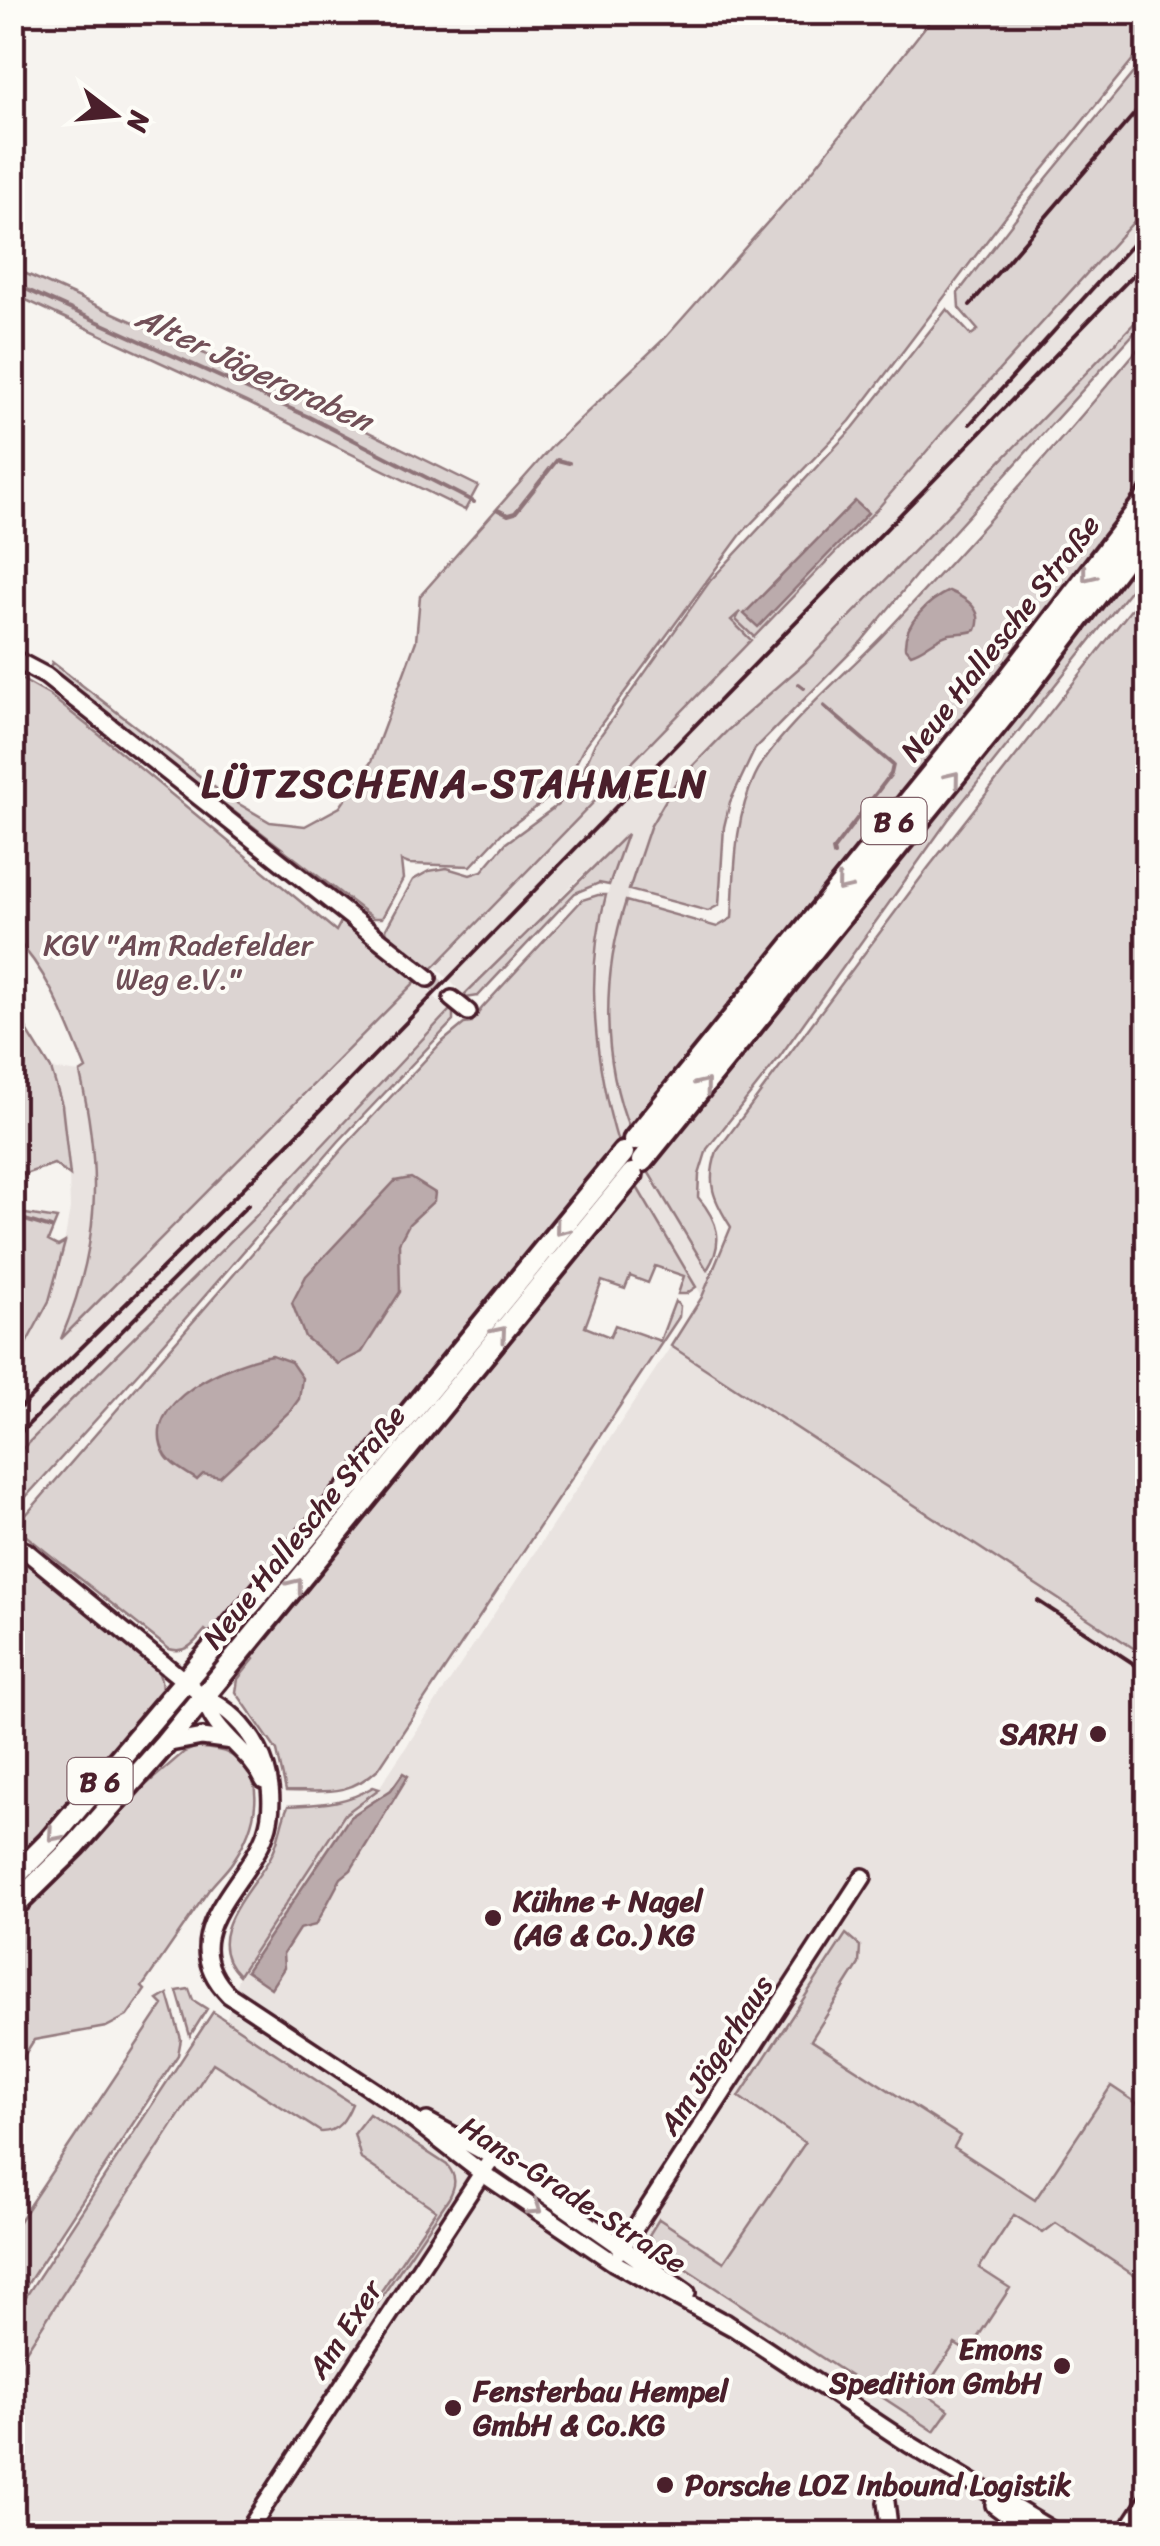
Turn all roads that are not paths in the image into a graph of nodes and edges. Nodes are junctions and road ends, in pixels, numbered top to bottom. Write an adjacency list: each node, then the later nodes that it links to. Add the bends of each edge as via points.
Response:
1 (1148, 497): 7 (main road, Neue Hallesche Straße / B 6, one-way to 7)
2 (1148, 528): 7 (main road, Neue Hallesche Straße / B 6, one-way to 2, via 1013,703)
3 (12, 658): 4 (street, via 46,676)
4 (428, 978)
5 (452, 999): 6 (street)
6 (468, 1012)
7 (633, 1157): 9 (main road, Neue Hallesche Straße / B 6, one-way to 9); 10 (main road, Neue Hallesche Straße / B 6, one-way to 7)
8 (12, 1545): 9 (street, Hans-Grade-Straße)
9 (185, 1680): 10 (street, Hans-Grade-Straße); 15 (main road, Neue Hallesche Straße / B 6, one-way to 15)
10 (204, 1697): 11 (street, Hans-Grade-Straße, via 212,1720); 12 (main road, Neue Hallesche Straße / B 6); 13 (street, Hans-Grade-Straße, via 230,1712 256,1744)
11 (232, 1741): 12 (street, via 202,1737); 13 (street, Hans-Grade-Straße, via 258,1768)
12 (165, 1744): 16 (main road, Neue Hallesche Straße / B 6)
13 (270, 1794): 17 (street, Hans-Grade-Straße, via 266,1832 214,1920 210,1972 230,1995)
14 (863, 1877): 20 (street, Am Jägerhaus)
15 (12, 1879)
16 (12, 1908)
17 (388, 2100): 18 (street, Hans-Grade-Straße); 19 (street, Hans-Grade-Straße)
18 (493, 2157): 19 (street, Am Exer); 20 (street, Hans-Grade-Straße)
19 (482, 2173): 21 (street, Hans-Grade-Straße, one-way to 21); 26 (street, Am Exer)
20 (624, 2246): 21 (street, Am Jägerhaus); 22 (street, Hans-Grade-Straße)
21 (613, 2262): 22 (street, Hans-Grade-Straße)
22 (732, 2327): 23 (street, Hans-Grade-Straße)
23 (909, 2444): 28 (street, Hans-Grade-Straße); 29 (street, Hans-Grade-Straße)
24 (1148, 2499): 30 (street)
25 (886, 2502): 27 (street)
26 (246, 2534)
27 (890, 2534)
28 (1033, 2534)
29 (1058, 2534)
30 (1125, 2534)

